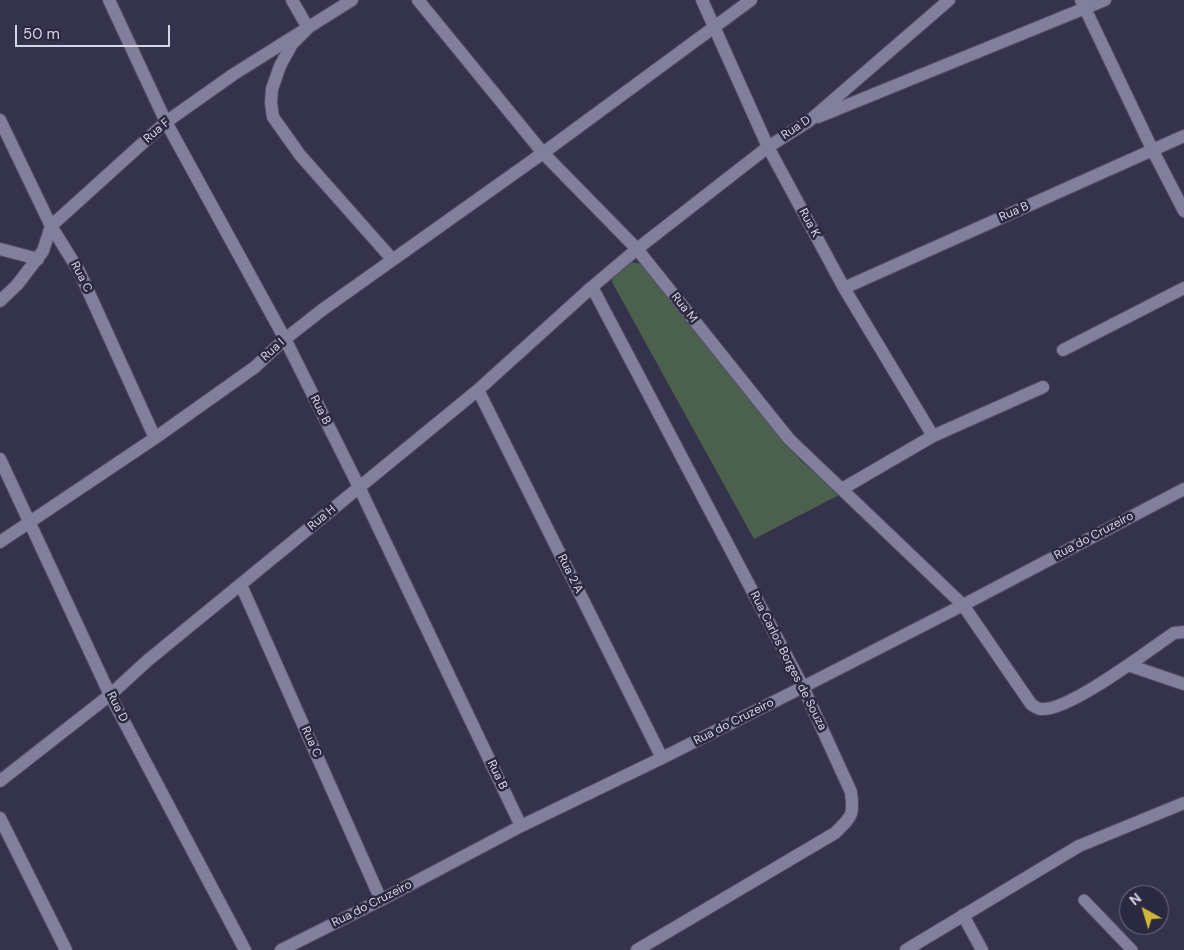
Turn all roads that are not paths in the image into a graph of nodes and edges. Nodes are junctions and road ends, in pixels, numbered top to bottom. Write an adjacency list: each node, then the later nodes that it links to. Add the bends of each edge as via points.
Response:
1 (109, 0): 14 (street, Rua B)
2 (292, 0): 11 (street)
3 (352, 0): 11 (street, Rua F)
4 (418, 0): 18 (street, Rua M)
5 (702, 0): 10 (street, Rua K)
6 (751, 0): 10 (street, Rua I)
7 (950, 0): 13 (street, Rua D)
8 (1106, 0): 9 (street)
9 (1083, 4): 13 (street); 17 (street)
10 (715, 27): 16 (street, Rua K); 18 (street, Rua I)
11 (308, 28): 14 (street, Rua F); 24 (street, via 292,44 280,66 272,89 273,117 300,155)
12 (0, 120): 20 (street, Rua C)
13 (809, 121): 16 (street, Rua D)
14 (166, 122): 20 (street, Rua F); 29 (street, Rua B)
15 (1184, 136): 17 (street, Rua B)
16 (768, 147): 21 (street, Rua D); 26 (street, Rua K)
17 (1153, 151): 19 (street); 26 (street, Rua B)
18 (543, 152): 21 (street, Rua M); 24 (street, Rua I)
19 (1184, 211)
20 (50, 226): 23 (street, via 43,252); 34 (street, Rua C, via 80,271)
21 (637, 249): 25 (street, Rua H); 37 (street, Rua M, via 789,439)
22 (0, 250): 23 (street)
23 (38, 258): 28 (street)
24 (392, 259): 29 (street, Rua I)
25 (592, 287): 32 (street, Rua H); 46 (street, Rua Carlos Borges de Souza)
26 (844, 288): 33 (street, Rua K)
27 (1184, 288): 30 (street)
28 (0, 301)
29 (284, 339): 34 (street, Rua I, via 255,367); 36 (street, Rua B)
30 (1063, 350)
31 (1043, 388): 33 (street)
32 (478, 390): 36 (street, Rua H); 48 (street, Rua 2 A)
33 (933, 436): 37 (street)
34 (155, 438): 39 (street, Rua I)
35 (0, 458): 39 (street, Rua D)
36 (359, 488): 41 (street, Rua H); 52 (street, Rua B)
37 (842, 489): 42 (street, Rua M)
38 (1184, 489): 42 (street, Rua do Cruzeiro)
39 (30, 521): 40 (street, Rua I); 47 (street, Rua D)
40 (0, 542)
41 (241, 585): 47 (street, Rua H); 53 (street, Rua C)
42 (963, 605): 44 (street, Rua M, via 1031,704 1040,709 1068,702); 46 (street, Rua do Cruzeiro)
43 (1184, 632): 44 (street, Rua M, via 1174,633)
44 (1128, 664): 45 (street)
45 (1184, 684)
46 (803, 687): 48 (street, Rua do Cruzeiro); 59 (street, Rua Carlos Borges de Souza, via 851,792 853,810 847,821 835,833)
47 (110, 695): 49 (street, Rua H); 57 (street, Rua D)
48 (662, 758): 52 (street, Rua do Cruzeiro)
49 (0, 781)
50 (1184, 803): 55 (street, via 1080,846)
51 (0, 818): 56 (street)
52 (521, 826): 53 (street, Rua do Cruzeiro)
53 (381, 900): 58 (street, Rua do Cruzeiro)
54 (1084, 900): 62 (lane)
55 (963, 915): 60 (street); 61 (street)
56 (66, 950)
57 (245, 950)
58 (281, 950)
59 (637, 950)
60 (906, 950)
61 (982, 950)
62 (1132, 950)

